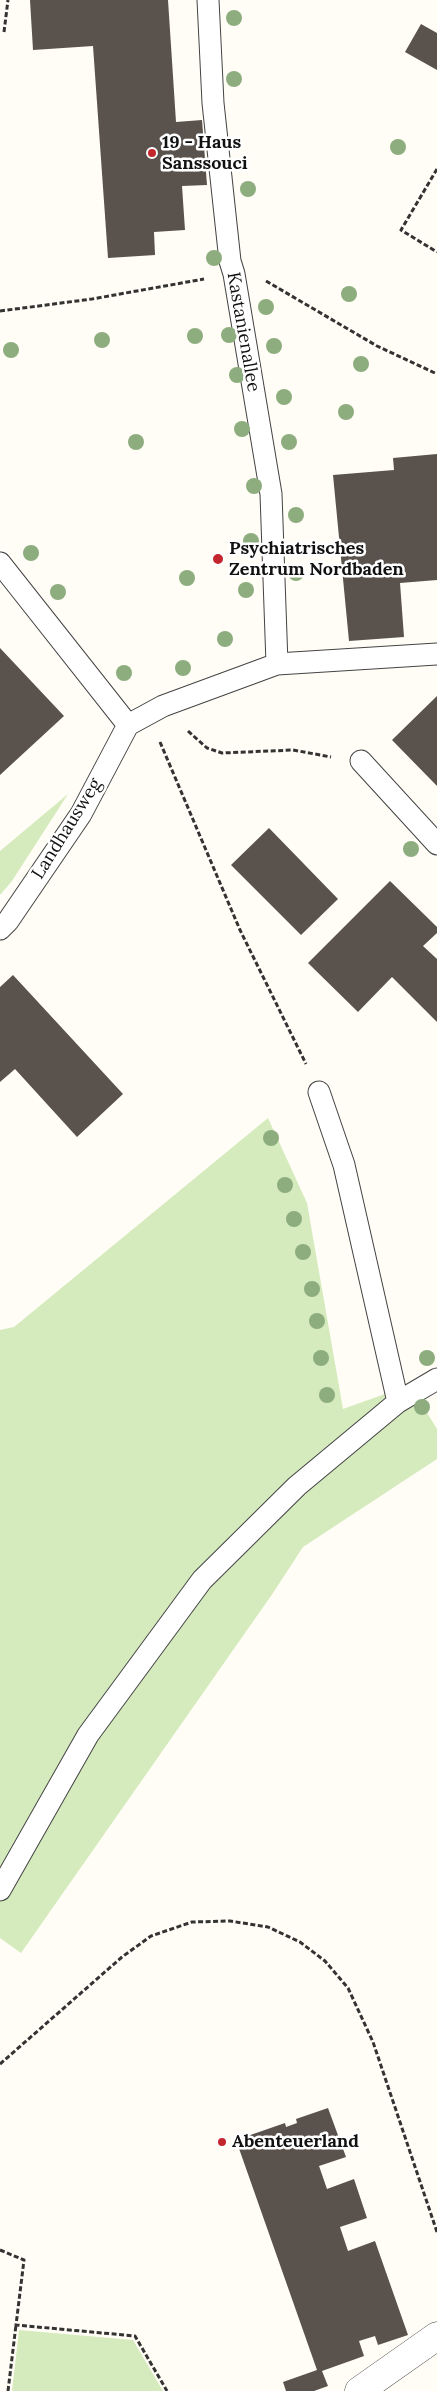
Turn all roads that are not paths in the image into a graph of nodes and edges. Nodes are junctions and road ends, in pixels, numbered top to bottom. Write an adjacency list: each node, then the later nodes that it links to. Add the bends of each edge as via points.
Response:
1 (208, 0): 4 (lane, Kastanienallee, via 213,103 232,267 271,494)
2 (0, 563): 5 (lane)
3 (437, 654): 4 (lane)
4 (277, 664): 5 (lane, via 163,706)
5 (128, 725): 8 (lane, Landhausweg, via 81,814)
6 (361, 761): 7 (lane)
7 (437, 844)
8 (0, 929)
9 (319, 1092): 11 (lane, via 344,1165)
10 (437, 1379): 11 (lane)
11 (398, 1402): 12 (lane, via 297,1486 202,1580 88,1735)
12 (0, 1890)
13 (437, 2336): 14 (street)
14 (359, 2391)

